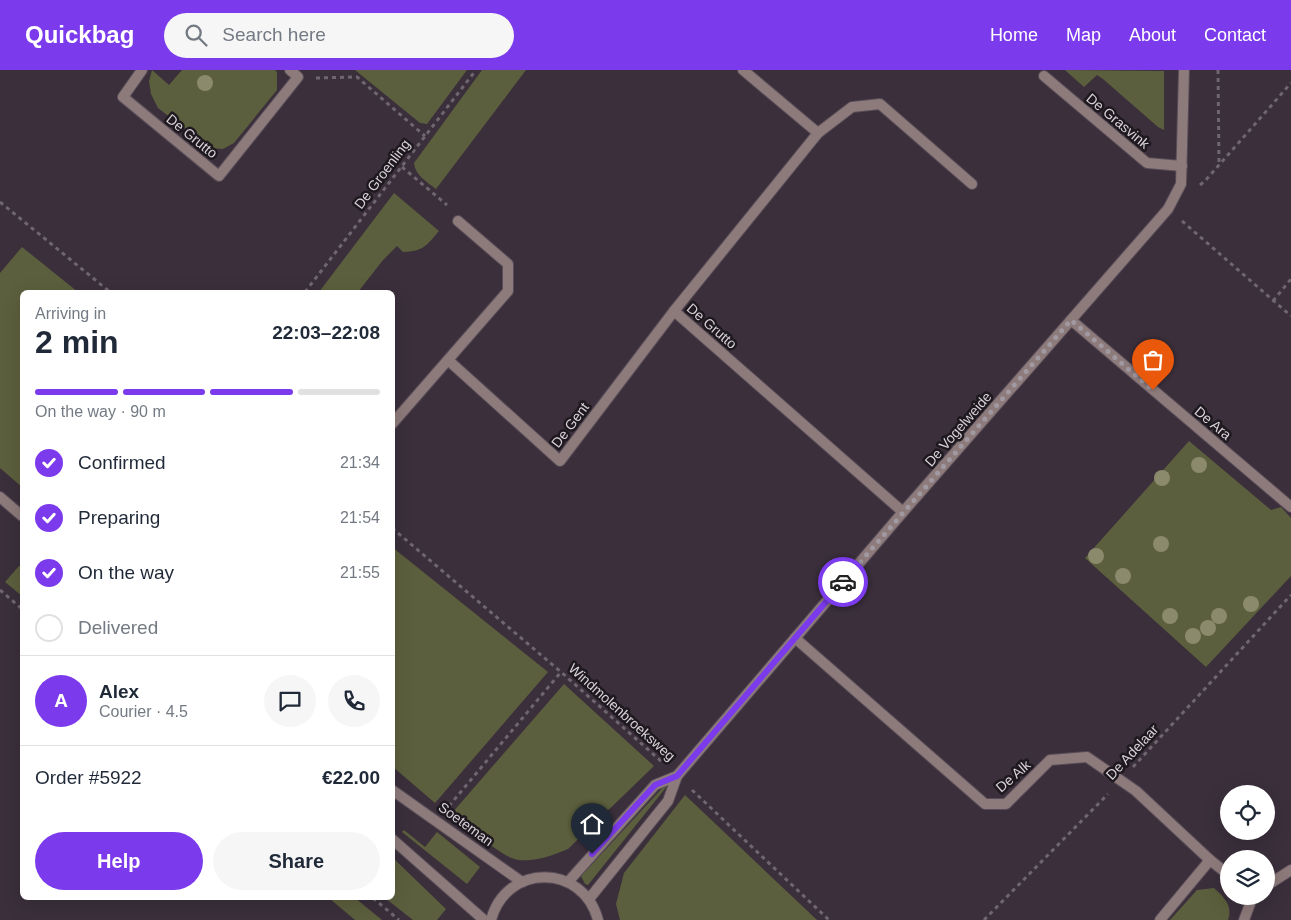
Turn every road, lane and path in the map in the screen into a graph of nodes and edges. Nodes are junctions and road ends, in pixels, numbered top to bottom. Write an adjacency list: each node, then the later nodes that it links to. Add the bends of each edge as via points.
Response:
1 (142, 70): 8 (street, De Grutto, via 123,97 219,176)
2 (290, 70): 8 (street)
3 (476, 70): 11 (path, De Groenling)
4 (743, 70): 10 (street)
5 (1184, 70): 13 (street, De Vogelweide)
6 (1218, 70): 12 (path)
7 (1044, 76): 13 (street, De Grasvink, via 1147,163)
8 (298, 77): 11 (path, via 357,77)
9 (1291, 83): 12 (path)
10 (818, 133): 15 (street, De Grutto, via 852,107 880,104); 24 (street, De Grutto)
11 (425, 136): 14 (path, De Groenling)
12 (1219, 165): 16 (path)
13 (1182, 166): 18 (street, De Vogelweide, via 1181,184)
14 (402, 167): 19 (path, via 455,212); 22 (path, De Groenling)
15 (972, 184)
16 (1198, 186)
17 (0, 202): 21 (path)
18 (1168, 209): 23 (path); 26 (street, De Vogelweide)
19 (458, 221): 27 (street, via 508,264 508,291)
20 (1291, 279): 23 (path)
21 (108, 290)
22 (307, 290)
23 (1273, 300): 25 (path)
24 (674, 311): 27 (street, De Gent, via 560,460); 31 (street, De Grutto)
25 (1291, 316)
26 (1071, 320): 30 (street, De Ara); 31 (street, De Vogelweide)
27 (448, 360): 28 (street)
28 (395, 421)
29 (0, 497): 32 (street)
30 (1291, 507)
31 (903, 512): 37 (street, De Vogelweide)
32 (20, 514)
33 (395, 531): 38 (path, Windmolenbroeksweg)
34 (0, 590): 36 (path)
35 (1291, 594): 40 (path, De Adelaar)
36 (20, 607)
37 (795, 638): 39 (street, De Vogelweide); 40 (street, De Alk, via 985,804 1006,804 1050,760 1087,758)
38 (561, 672): 39 (path, Windmolenbroeksweg); 42 (path)
39 (677, 776): 49 (street, De Vogelweide, via 655,785); 50 (street, De Vogelweide, via 668,801); 57 (path, Windmolenbroeksweg)
40 (1120, 782): 44 (street, De Alk, via 1136,791); 58 (path, De Adelaar)
41 (395, 792): 42 (street, Soeteman)
42 (437, 820): 48 (street, Soeteman)
43 (395, 842): 54 (street)
44 (1210, 860): 45 (street, De Alk); 59 (street)
45 (1220, 868)
46 (1291, 870): 47 (street)
47 (1275, 880)
48 (522, 882): 49 (street, via 553,877); 55 (street, via 500,899)
49 (568, 882): 50 (street)
50 (589, 899): 56 (street)
51 (374, 900): 53 (path)
52 (1250, 905): 60 (street)
53 (399, 920)
54 (484, 920)
55 (491, 920)
56 (598, 920)
57 (829, 920)
58 (984, 920)
59 (1160, 920)
60 (1244, 920)

